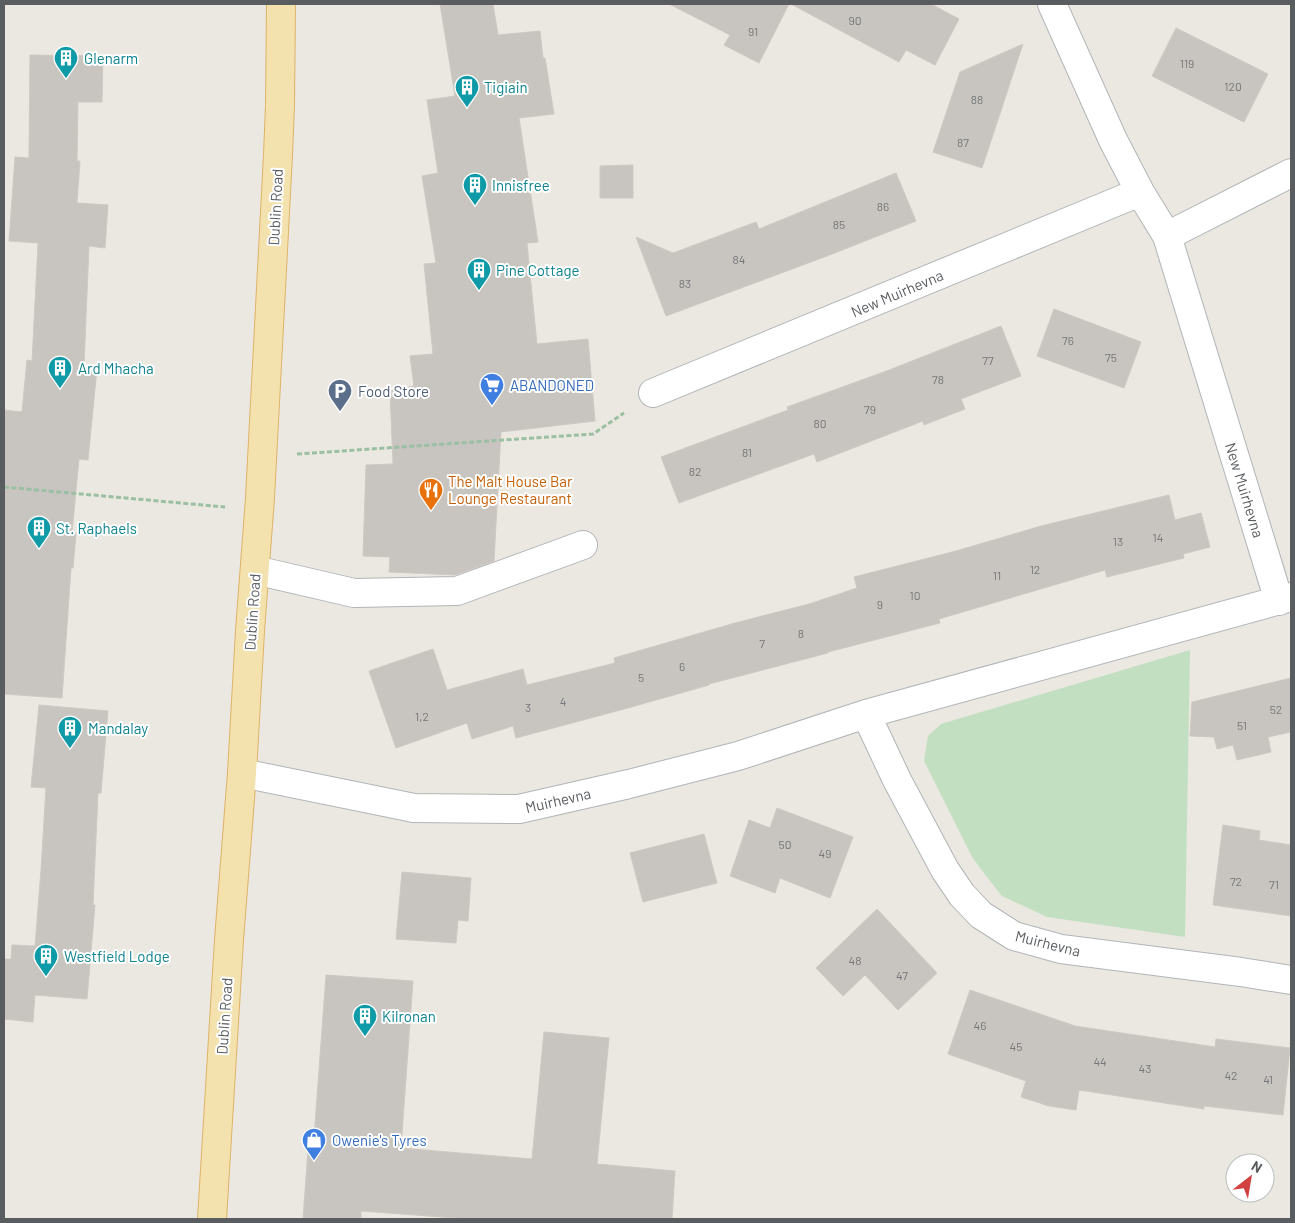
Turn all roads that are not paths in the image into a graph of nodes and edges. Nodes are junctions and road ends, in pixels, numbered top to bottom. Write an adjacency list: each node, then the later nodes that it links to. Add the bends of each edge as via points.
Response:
1 (280, 4): 8 (main road, Dublin Road, via 280,105)
2 (1052, 4): 4 (street, New Muirhevna)
3 (1291, 173): 5 (street)
4 (1140, 192): 5 (street, New Muirhevna); 6 (street, New Muirhevna)
5 (1167, 236): 9 (street, New Muirhevna)
6 (654, 393)
7 (582, 545): 8 (street, via 457,591 354,593)
8 (255, 570): 11 (main road, Dublin Road)
9 (1285, 599): 10 (street, Muirhevna)
10 (866, 714): 11 (street, Muirhevna, via 738,756 519,809 414,808); 12 (street, Muirhevna, via 945,870 981,915 1014,936 1061,950)
11 (242, 773): 13 (main road, Dublin Road)
12 (1291, 980)
13 (212, 1219)

